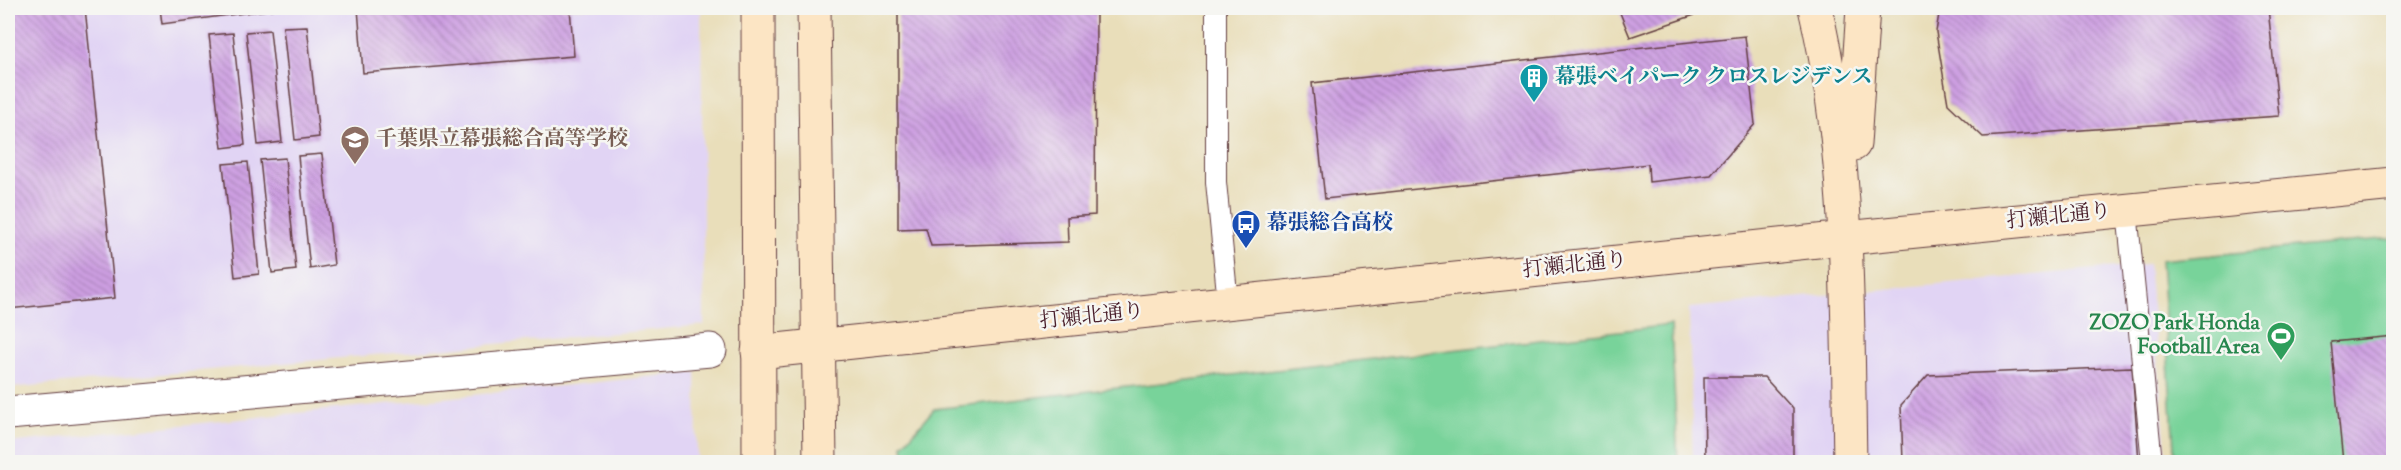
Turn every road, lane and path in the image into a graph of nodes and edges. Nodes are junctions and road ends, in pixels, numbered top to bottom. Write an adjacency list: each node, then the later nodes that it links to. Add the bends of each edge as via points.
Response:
1 (758, 8): 12 (street)
2 (814, 8): 10 (street)
3 (1216, 8): 9 (lane, via 1216,182)
4 (1815, 8): 8 (street, via 1834,103)
5 (1863, 8): 8 (street)
6 (2394, 184): 7 (street, 打瀬北通り)
7 (2127, 210): 8 (street, 打瀬北通り); 17 (lane)
8 (1846, 238): 9 (street, 打瀬北通り); 16 (street)
9 (1228, 303): 10 (street, 打瀬北通り)
10 (819, 346): 12 (street, 打瀬北通り); 15 (street)
11 (711, 350): 13 (street)
12 (758, 352): 14 (street)
13 (8, 413)
14 (759, 462)
15 (820, 462)
16 (1850, 462)
17 (2152, 462)

